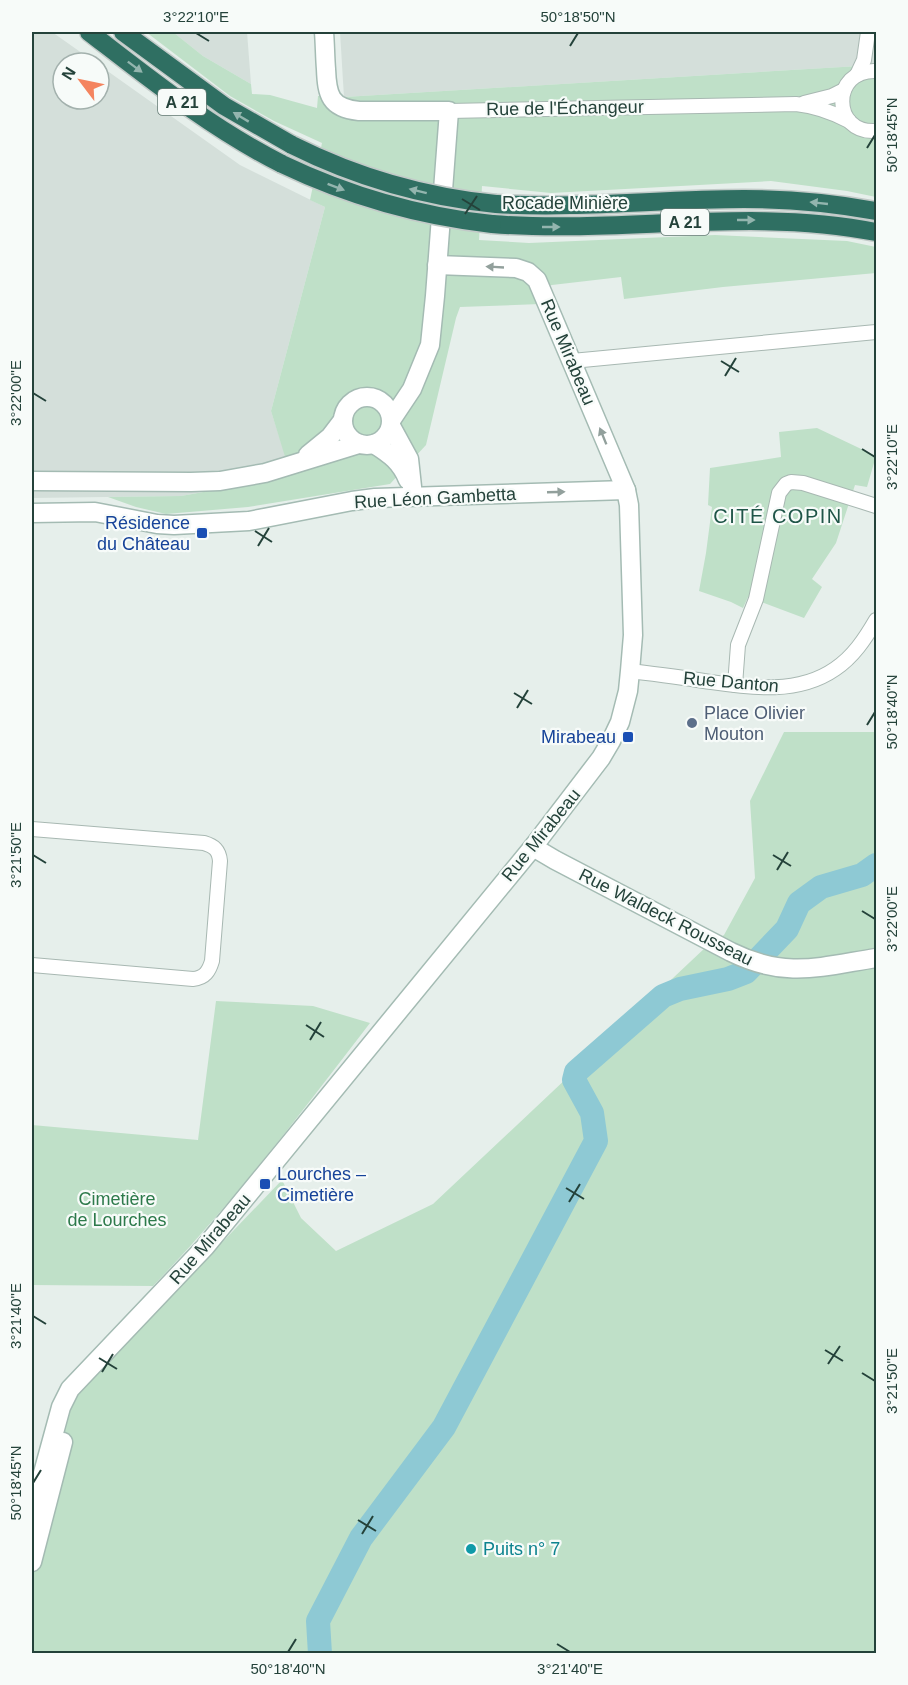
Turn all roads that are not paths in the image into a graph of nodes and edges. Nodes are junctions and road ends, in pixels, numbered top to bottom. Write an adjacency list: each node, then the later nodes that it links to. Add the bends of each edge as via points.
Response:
1 (89, 32): 14 (highway, Rocade Minière / A 21, one-way to 14, bridge, via 251,147 318,181 382,203 432,215 543,228 774,220)
2 (123, 32): 13 (highway, Rocade Minière / A 21, one-way to 2, bridge, via 755,199 534,206 429,194 377,180 292,146 224,106)
3 (324, 32): 10 (street, Rue de l'Échangeur, via 327,89 337,103 359,111)
4 (869, 32): 5 (street); 7 (street)
5 (876, 54)
6 (876, 71): 7 (street)
7 (857, 75): 8 (street)
8 (844, 90): 9 (street, Rue de l'Échangeur); 11 (street, via 843,108)
9 (796, 104): 10 (street, Rue de l'Échangeur); 11 (street, Rue de l'Échangeur, via 832,112)
10 (449, 111): 15 (street)
11 (849, 121): 12 (street, Rue de l'Échangeur, via 861,130)
12 (876, 132)
13 (876, 211)
14 (876, 232)
15 (437, 265): 17 (street, Rue Mirabeau, one-way to 15, via 533,275 516,268); 18 (street, via 431,334)
16 (876, 332): 17 (street)
17 (572, 361): 25 (street, Rue Mirabeau, one-way to 17)
18 (424, 362): 19 (street, via 404,384); 21 (street)
19 (377, 399): 20 (street, via 368,396 356,400 347,408); 21 (street, via 388,408)
20 (343, 420): 22 (street, via 347,435); 23 (street, via 316,450)
21 (391, 423): 22 (street, via 384,439); 26 (street, via 409,459)
22 (366, 444): 23 (street); 26 (street, via 399,463)
23 (294, 464): 24 (street, via 251,476 204,482)
24 (32, 481)
25 (626, 490): 26 (street, Rue Léon Gambetta, one-way to 25); 30 (street, Rue Mirabeau, via 632,566)
26 (414, 496): 28 (street, Rue Léon Gambetta, via 359,500 239,522 174,525 95,512)
27 (876, 506): 31 (street, via 803,483 791,482 782,488 756,599 738,645)
28 (32, 513)
29 (876, 620): 31 (street, Rue Danton, via 849,658 826,675 778,688)
30 (630, 671): 31 (street, Rue Danton); 33 (street, Rue Mirabeau, via 622,713 611,741)
31 (735, 685)
32 (32, 829): 35 (street, via 204,843 217,850 220,861 212,961 202,977)
33 (533, 847): 34 (street, Rue Waldeck Rousseau, via 741,957 769,967 807,969); 36 (street, Rue Mirabeau, via 206,1247 87,1373)
34 (876, 958)
35 (32, 965)
36 (45, 1462): 37 (street, Rue Mirabeau)
37 (41, 1483): 38 (street); 39 (street)
38 (32, 1513)
39 (32, 1562)

